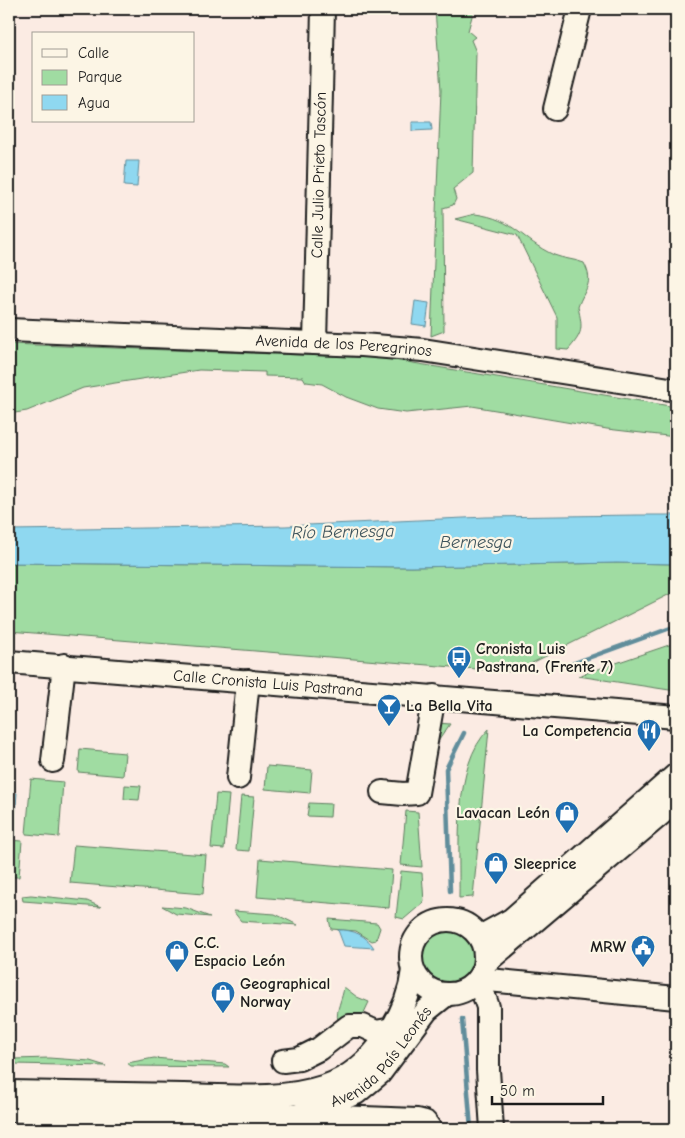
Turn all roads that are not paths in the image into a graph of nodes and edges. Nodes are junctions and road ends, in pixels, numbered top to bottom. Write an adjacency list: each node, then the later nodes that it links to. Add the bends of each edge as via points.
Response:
1 (323, 9): 5 (street, Calle Julio Prieto Tascón)
2 (580, 9): 3 (street)
3 (555, 109)
4 (9, 330): 5 (street, Avenida de los Peregrinos)
5 (315, 343): 6 (street, Avenida de los Peregrinos, via 424,350)
6 (676, 390)
7 (9, 662): 8 (street, Calle Cronista Luis Pastrana)
8 (64, 665): 9 (street, Calle Cronista Luis Pastrana); 12 (street)
9 (248, 681): 10 (street, Calle Cronista Luis Pastrana); 14 (street)
10 (434, 696): 11 (street, Calle Cronista Luis Pastrana); 15 (street, via 417,793)
11 (676, 717)
12 (53, 761)
13 (676, 775): 17 (street, via 511,920)
14 (238, 778)
15 (382, 792)
16 (676, 802): 19 (street)
17 (480, 937): 18 (street, via 454,920 430,924 419,933 414,944); 19 (street, via 484,946)
18 (413, 970): 20 (street, via 434,991); 22 (street, Avenida País Leonés, via 412,985)
19 (482, 971): 20 (street, via 459,992); 21 (street, via 490,982); 30 (street, via 488,1007)
20 (447, 994): 25 (street, Avenida País Leonés, via 428,1010 380,1073)
21 (676, 998)
22 (392, 1029): 23 (street, via 376,1032 363,1026 349,1026 319,1049 299,1059); 24 (street, Avenida País Leonés, via 352,1072 328,1086 304,1092 278,1096)
23 (283, 1061)
24 (9, 1092)
25 (356, 1092): 27 (street, Avenida País Leonés); 28 (street, via 356,1100 362,1109)
26 (9, 1110): 27 (street, Avenida País Leonés)
27 (296, 1116): 28 (street)
28 (375, 1117): 29 (street, via 417,1120 426,1122)
29 (430, 1129)
30 (492, 1129)

